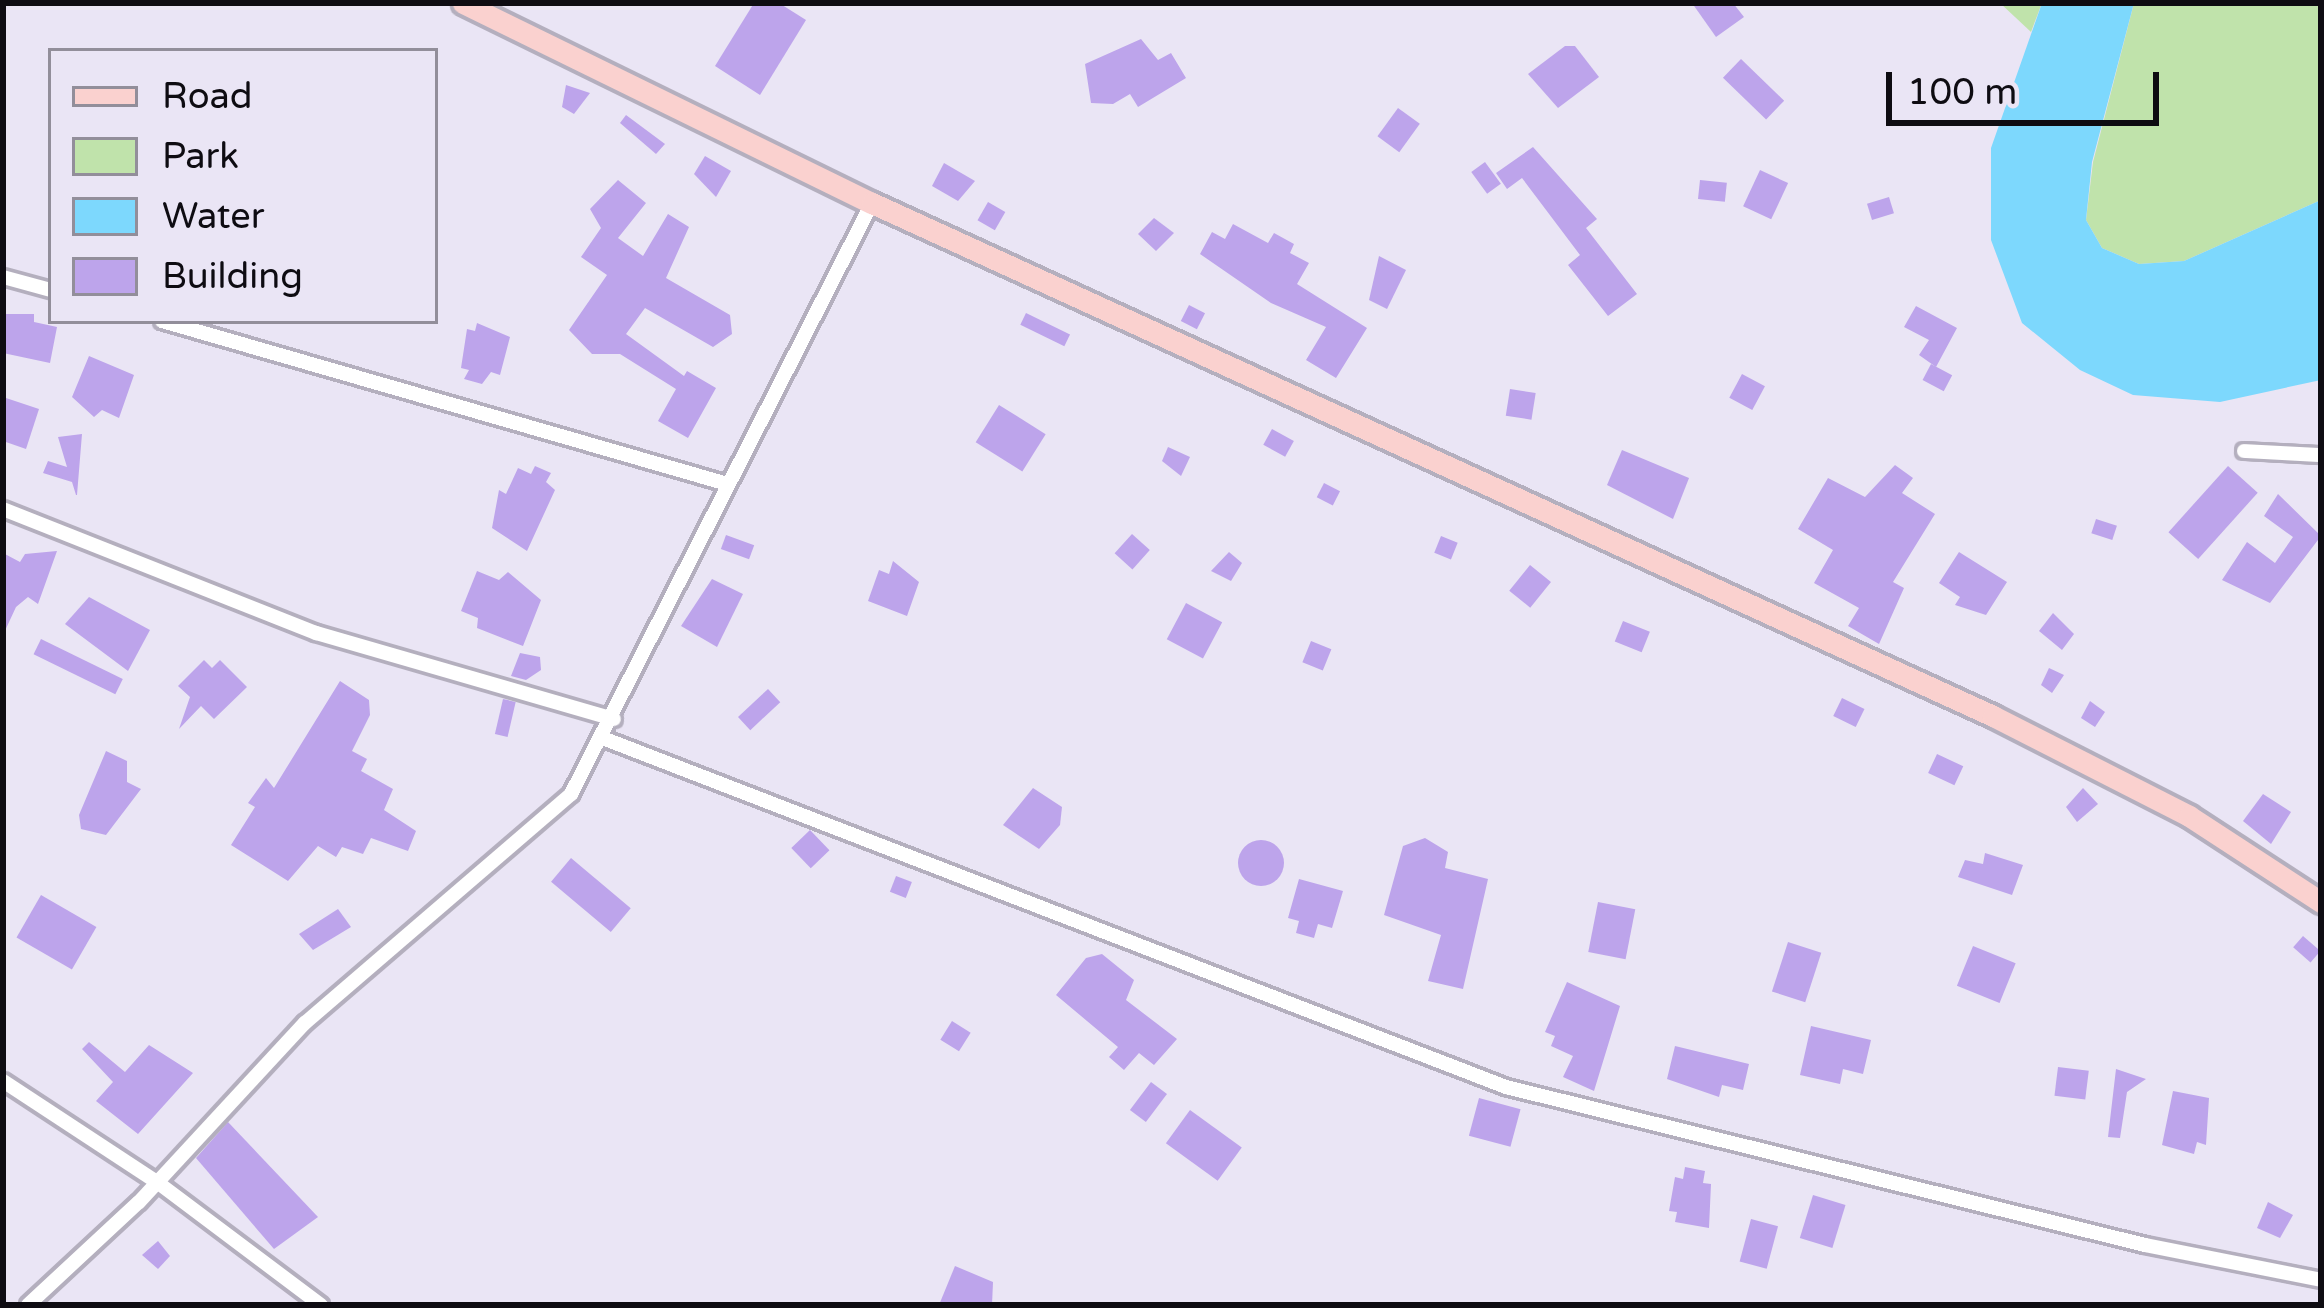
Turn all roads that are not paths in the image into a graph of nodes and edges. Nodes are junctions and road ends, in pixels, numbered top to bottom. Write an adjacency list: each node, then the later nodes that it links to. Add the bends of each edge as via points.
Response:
1 (463, 3): 2 (street)
2 (872, 203): 8 (street); 12 (street, via 1993,716 2189,816)
3 (3, 277): 4 (street)
4 (48, 289)
5 (172, 324): 8 (street)
6 (2244, 451): 7 (street)
7 (2321, 455)
8 (724, 483): 10 (street)
9 (3, 508): 10 (street, via 316,633)
10 (614, 718): 11 (street)
11 (605, 739): 14 (street, via 571,794 305,1023); 15 (street, via 1505,1087 2145,1245)
12 (2321, 902)
13 (3, 1081): 14 (street)
14 (158, 1182): 16 (street); 17 (street)
15 (2321, 1280)
16 (28, 1305)
17 (321, 1305)

